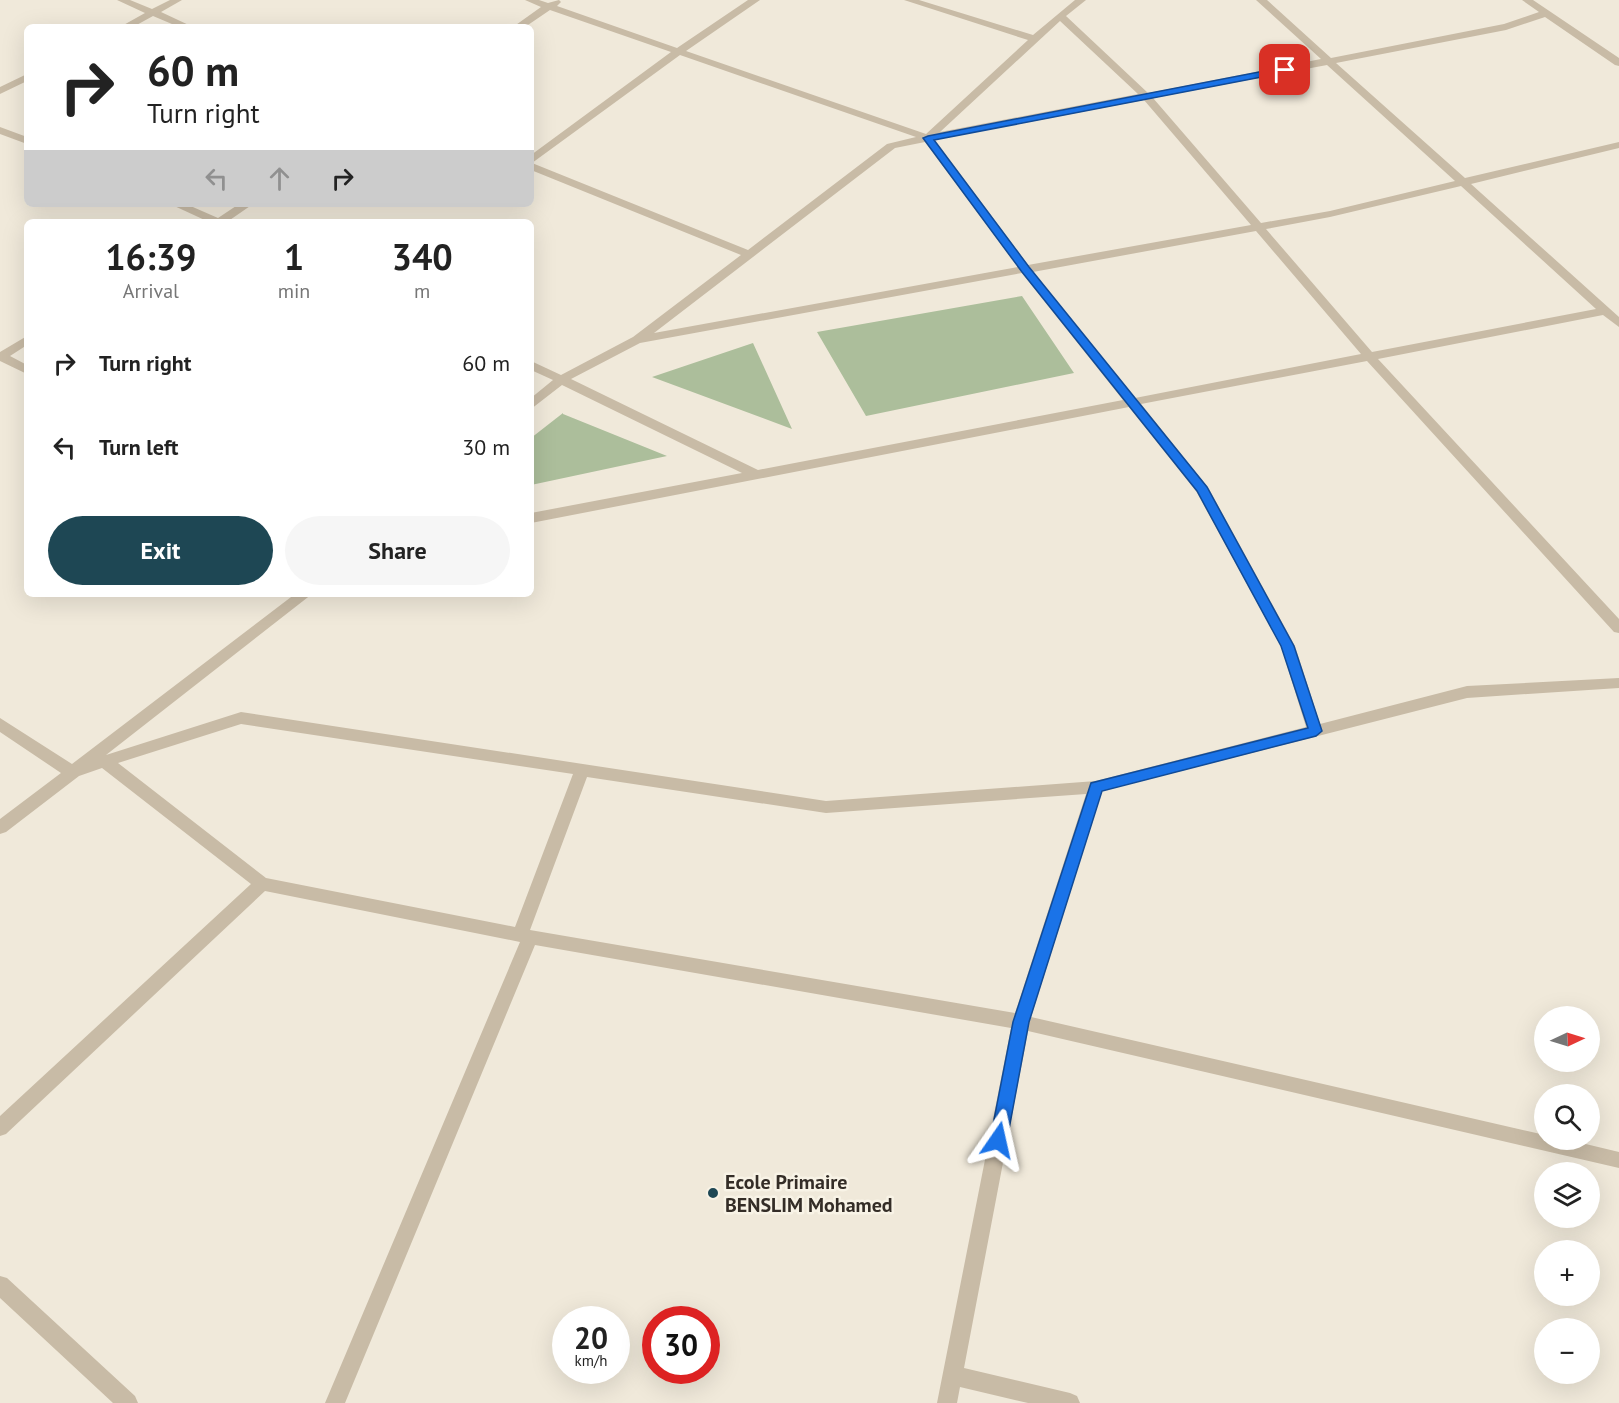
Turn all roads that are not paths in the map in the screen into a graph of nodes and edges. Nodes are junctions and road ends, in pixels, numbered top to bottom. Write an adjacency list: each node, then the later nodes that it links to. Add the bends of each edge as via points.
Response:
1 (122, 0): 11 (street)
2 (177, 0): 11 (street)
3 (531, 0): 10 (street)
4 (559, 0): 10 (street)
5 (755, 0): 18 (street)
6 (909, 0): 17 (street)
7 (1081, 0): 13 (street)
8 (1261, 0): 19 (street)
9 (1527, 0): 12 (street)
10 (550, 6): 16 (street); 18 (street)
11 (153, 13): 14 (street); 15 (street)
12 (1546, 13): 19 (street, via 1506,27); 20 (street)
13 (1060, 16): 17 (street); 23 (street)
14 (131, 24)
15 (180, 24)
16 (523, 24)
17 (1035, 39): 25 (street)
18 (679, 51): 25 (street); 28 (street)
19 (1331, 61): 23 (street); 30 (street)
20 (1619, 63)
21 (24, 79): 22 (street)
22 (0, 91)
23 (1146, 96): 25 (street); 35 (street)
24 (0, 130): 26 (street)
25 (928, 138): 36 (street, via 891,146); 37 (street)
26 (24, 140)
27 (1619, 145): 30 (street)
28 (534, 158)
29 (534, 167): 36 (street)
30 (1462, 182): 35 (street); 38 (street)
31 (183, 207): 33 (street)
32 (242, 207): 34 (street)
33 (212, 219)
34 (224, 219)
35 (1260, 227): 37 (street); 43 (street)
36 (749, 254): 40 (street)
37 (1025, 269): 40 (street); 48 (street)
38 (1605, 311): 39 (street); 43 (street)
39 (1619, 323)
40 (637, 340): 46 (street)
41 (24, 342): 42 (street)
42 (0, 356): 45 (street)
43 (1369, 356): 48 (street); 52 (street)
44 (534, 365): 46 (street)
45 (24, 368)
46 (562, 379): 47 (street); 49 (street)
47 (534, 402)
48 (1130, 402): 49 (street); 55 (street, via 1202,489 1288,646)
49 (755, 474): 50 (street)
50 (534, 517)
51 (301, 597): 58 (street)
52 (1619, 628)
53 (1619, 683): 55 (street, via 1467,692)
54 (0, 723): 58 (street)
55 (1316, 731): 59 (street)
56 (105, 762): 57 (street, via 241,718); 58 (street); 61 (street)
57 (582, 770): 59 (street, via 826,807); 62 (street)
58 (72, 772): 60 (street)
59 (1096, 787): 63 (street)
60 (0, 828)
61 (262, 884): 62 (street); 64 (street)
62 (525, 936): 63 (street); 69 (street)
63 (1021, 1022): 65 (street); 67 (street)
64 (0, 1128)
65 (1619, 1160)
66 (0, 1285): 68 (street)
67 (953, 1375): 70 (street); 71 (street)
68 (128, 1403)
69 (334, 1403)
70 (947, 1403)
71 (1070, 1403)

